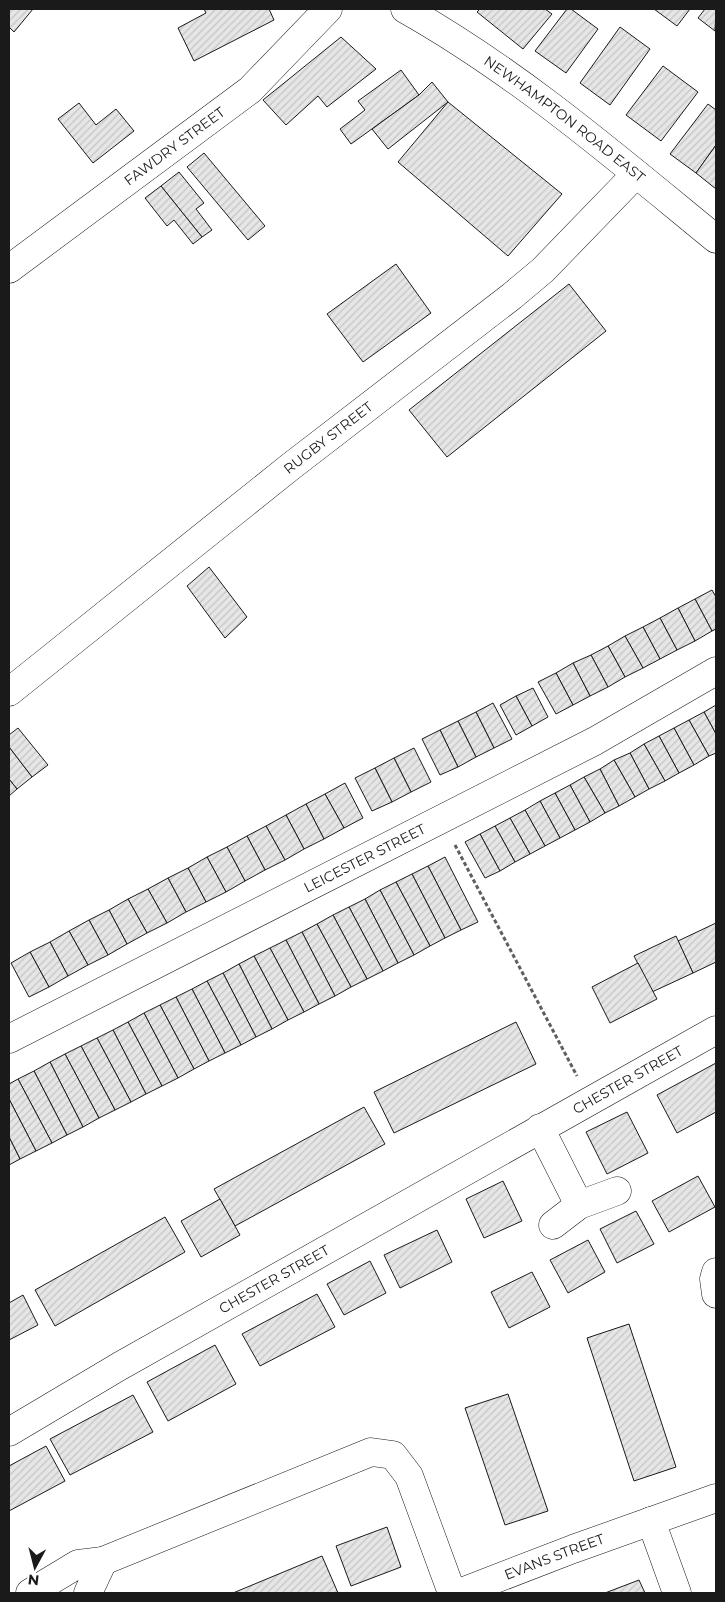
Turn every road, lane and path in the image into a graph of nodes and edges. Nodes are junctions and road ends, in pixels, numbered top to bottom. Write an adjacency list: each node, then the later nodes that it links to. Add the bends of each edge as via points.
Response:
1 (328, 9): 5 (street, FAWDRY STREET, via 250,90)
2 (405, 9): 3 (street, NEWHAMPTON ROAD EAST, via 520,84)
3 (636, 174): 4 (street, NEWHAMPTON ROAD EAST); 7 (street, RUGBY STREET, via 543,270 512,296 290,467)
4 (716, 239)
5 (9, 269)
6 (716, 672): 8 (street, LEICESTER STREET, via 595,741)
7 (9, 692)
8 (441, 819): 10 (street, LEICESTER STREET); 11 (path)
9 (716, 1030): 11 (street, CHESTER STREET)
10 (9, 1039)
11 (590, 1101): 12 (street, CHESTER STREET)
12 (540, 1128): 14 (street); 18 (street, CHESTER STREET)
13 (617, 1191): 14 (street)
14 (579, 1205): 15 (street)
15 (553, 1225)
16 (716, 1272): 17 (street)
17 (716, 1294)
18 (9, 1432)
19 (716, 1498): 20 (street, EVANS STREET)
20 (651, 1521): 25 (street, EVANS STREET); 26 (street)
21 (103, 1561): 22 (street, via 78,1564); 23 (street); 24 (street, via 371,1452 393,1455 409,1476)
22 (30, 1593)
23 (88, 1593)
24 (452, 1593)
25 (459, 1593)
26 (677, 1593)

